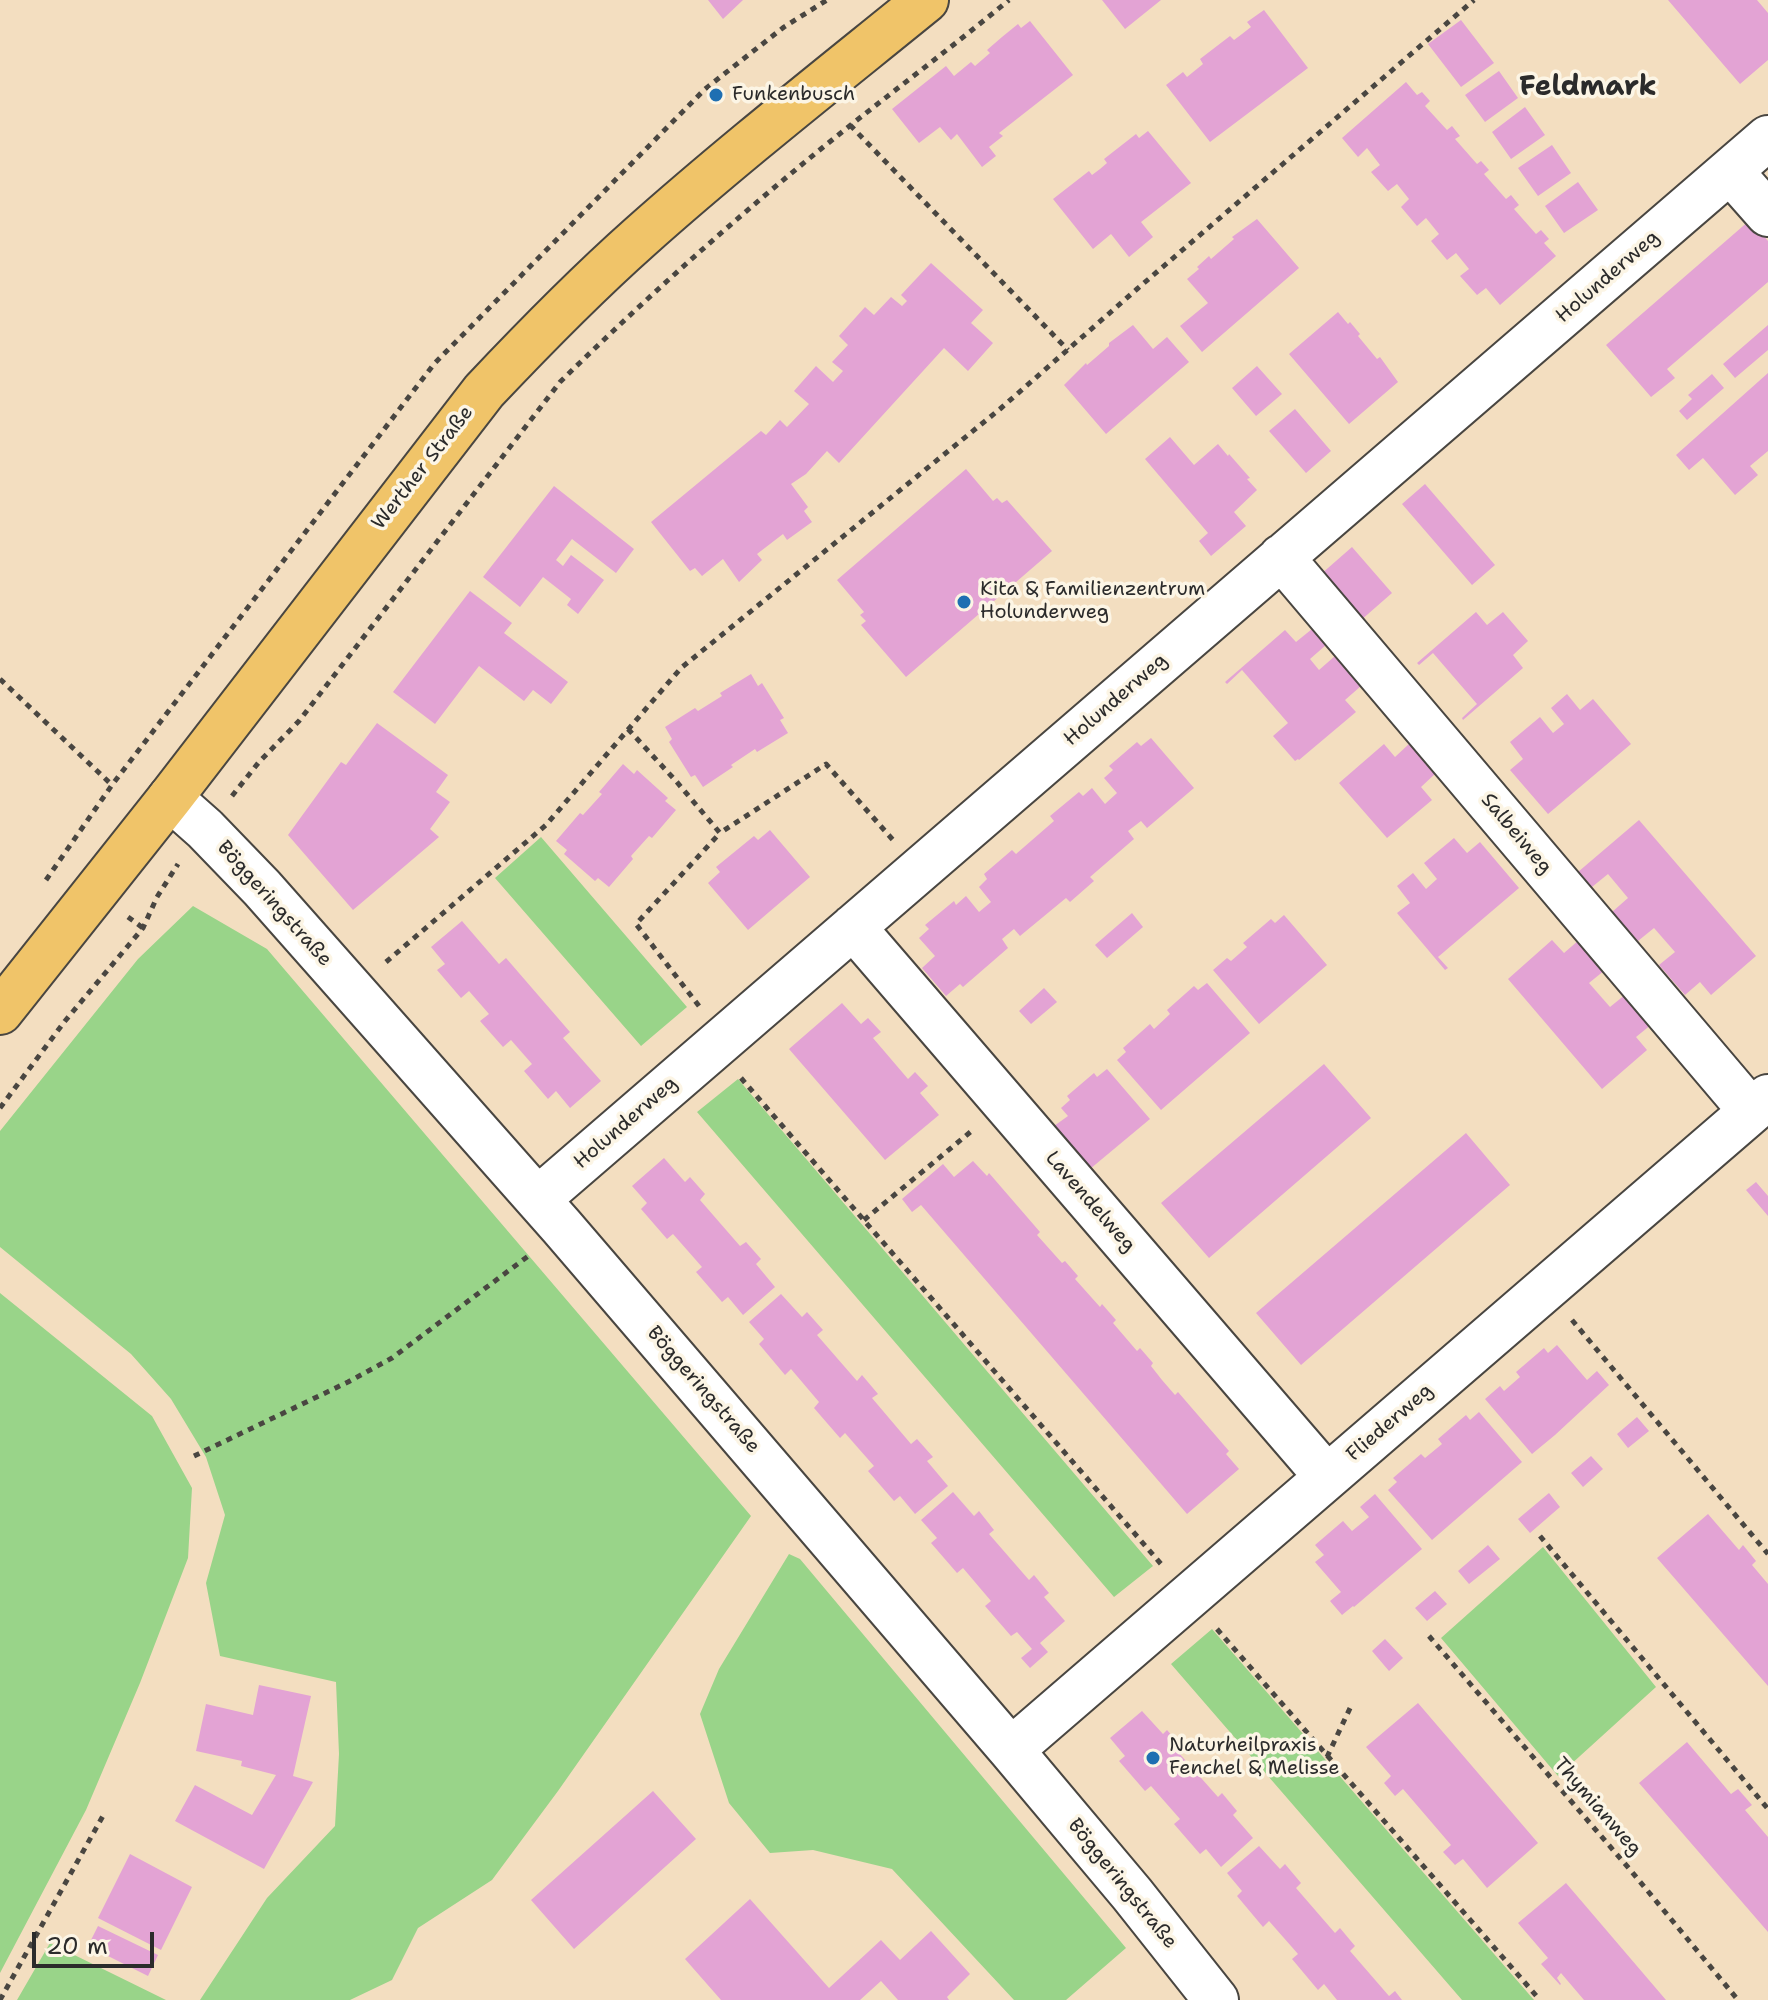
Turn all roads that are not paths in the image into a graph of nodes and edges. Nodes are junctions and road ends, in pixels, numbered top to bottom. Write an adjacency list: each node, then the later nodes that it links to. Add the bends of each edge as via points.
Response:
1 (926, 0): 6 (main road, Werther Straße, via 639,238 524,347 484,391)
2 (1768, 138): 3 (street, Holunderweg)
3 (1730, 171): 4 (street); 5 (street, Holunderweg)
4 (1768, 214)
5 (1281, 557): 7 (street, Holunderweg); 9 (street, Salbeiweg)
6 (170, 798): 8 (main road, Werther Straße); 10 (street, Böggeringstraße, via 262,888)
7 (853, 927): 10 (street, Holunderweg, via 719,1043); 11 (street, Lavendelweg)
8 (0, 1012)
9 (1760, 1104): 11 (street, Fliederweg)
10 (550, 1213): 12 (street, Böggeringstraße)
11 (1327, 1477): 12 (street, Fliederweg)
12 (1011, 1750): 13 (street, Böggeringstraße)
13 (1216, 2000)

